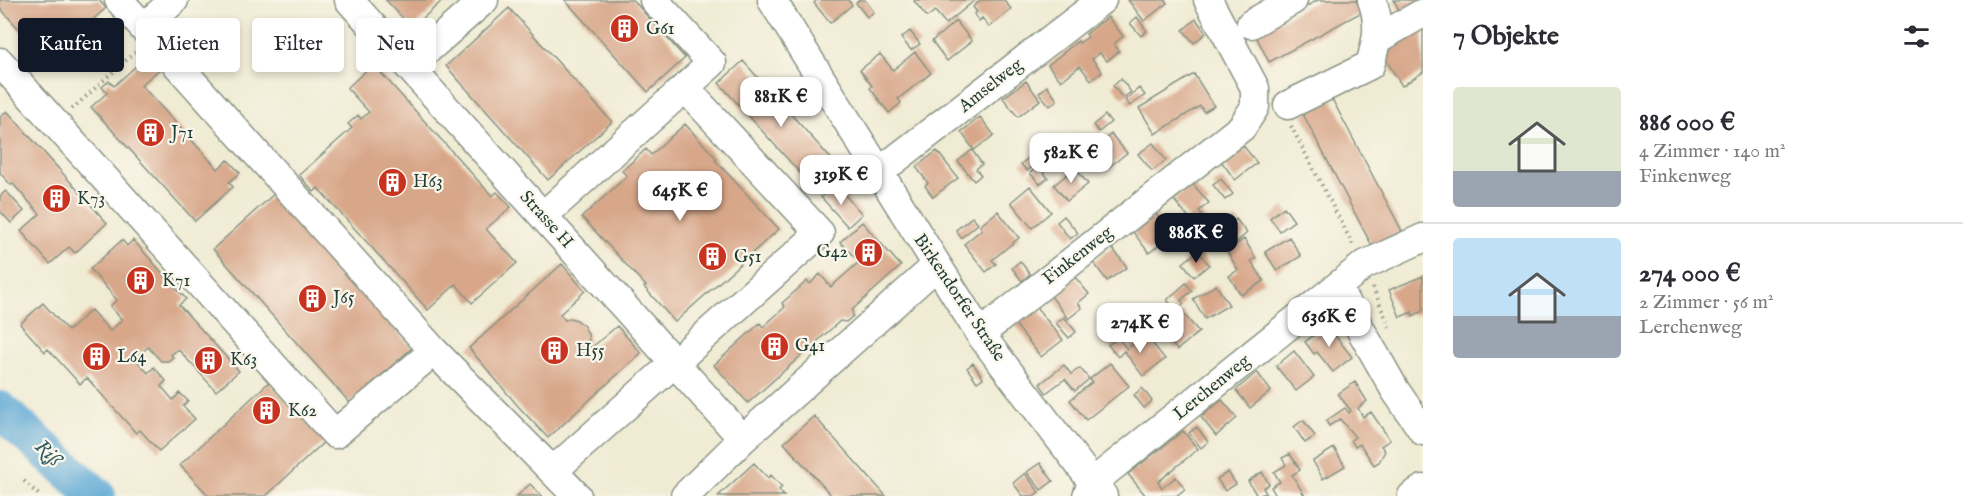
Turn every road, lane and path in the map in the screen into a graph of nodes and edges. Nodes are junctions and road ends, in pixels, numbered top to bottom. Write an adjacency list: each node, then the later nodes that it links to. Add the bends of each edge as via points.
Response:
1 (119, 0): 14 (street)
2 (174, 0): 12 (street)
3 (349, 0): 13 (street, Strasse H)
4 (484, 0): 17 (street)
5 (654, 0): 22 (street, via 712,63)
6 (1102, 0): 25 (street, Amselweg)
7 (1209, 0): 32 (street, Finkenweg, via 1255,88 1255,106 1242,127)
8 (1293, 0): 15 (street)
9 (1372, 0): 16 (street, via 1378,17)
10 (778, 3): 25 (street, Birkendorfer Straße)
11 (1423, 14): 16 (street)
12 (159, 18)
13 (365, 18)
14 (136, 20)
15 (1251, 24)
16 (1377, 39): 23 (street, via 1370,64)
17 (436, 42)
18 (136, 44): 24 (path)
19 (3, 71): 24 (street)
20 (182, 72): 33 (street)
21 (414, 72): 26 (street, Strasse H)
22 (686, 88): 26 (street); 34 (street, via 820,233)
23 (1287, 111): 28 (path, via 1335,214)
24 (55, 125): 33 (street, via 335,434)
25 (879, 172): 29 (street, Birkendorfer Straße)
26 (543, 216): 34 (street, Strasse H)
27 (1423, 238): 28 (street, Lerchenweg)
28 (1364, 265): 30 (street, Lerchenweg); 31 (path)
29 (936, 266): 32 (street, Birkendorfer Straße); 36 (street)
30 (1337, 288): 35 (street); 40 (street, Lerchenweg)
31 (1391, 330)
32 (980, 334): 40 (street, Birkendorfer Straße)
33 (434, 351): 37 (street)
34 (676, 363): 36 (street, Strasse H); 37 (street)
35 (1418, 423)
36 (743, 439): 43 (street)
37 (553, 471): 42 (street)
38 (24, 481): 41 (path)
39 (1423, 489): 44 (street)
40 (1094, 492)
41 (40, 496)
42 (577, 496)
43 (685, 496)
44 (1412, 496)

